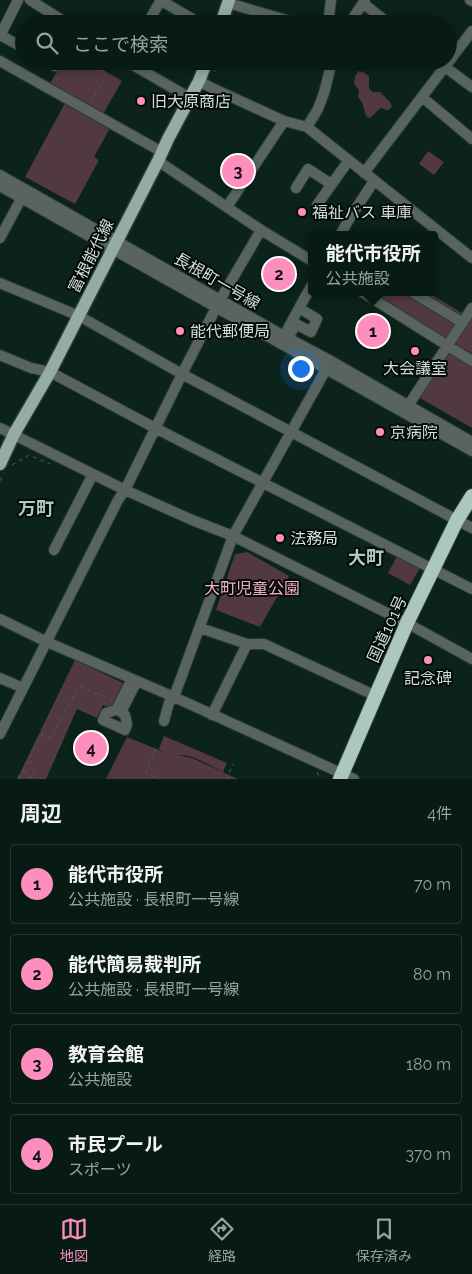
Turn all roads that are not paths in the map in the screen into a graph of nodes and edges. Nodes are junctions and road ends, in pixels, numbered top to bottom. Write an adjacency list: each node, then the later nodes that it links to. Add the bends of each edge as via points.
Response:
1 (18, 0): 16 (street)
2 (30, 0): 7 (street)
3 (160, 0): 8 (street); 9 (street)
4 (331, 0): 12 (street)
5 (229, 1): 10 (main road); 11 (street)
6 (364, 1): 13 (street); 14 (street)
7 (54, 15)
8 (152, 15)
9 (186, 15)
10 (224, 15)
11 (272, 15)
12 (329, 15)
13 (355, 15)
14 (379, 15)
15 (472, 31): 18 (street)
16 (0, 35): 17 (street)
17 (15, 43)
18 (457, 47)
19 (0, 62): 32 (street)
20 (142, 70): 28 (street)
21 (203, 70): 25 (main road, 富根能代線)
22 (330, 70): 30 (street, via 318,109)
23 (438, 70): 27 (street)
24 (449, 70): 26 (street)
25 (199, 81): 28 (main road, 富根能代線); 29 (street)
26 (472, 87)
27 (422, 97): 31 (street); 34 (street)
28 (190, 98): 32 (main road, 富根能代線)
29 (284, 121): 30 (street); 42 (street)
30 (306, 127): 33 (street)
31 (472, 140)
32 (160, 157): 42 (street); 48 (main road, 富根能代線)
33 (349, 160): 34 (street); 37 (street)
34 (364, 173): 36 (street)
35 (0, 175): 40 (street)
36 (374, 181): 44 (street); 45 (street)
37 (331, 184): 39 (street, via 308,169); 41 (street)
38 (0, 186): 40 (street)
39 (296, 188)
40 (22, 194): 47 (street); 48 (street)
41 (317, 205)
42 (227, 207): 43 (street)
43 (261, 230): 50 (street); 55 (street)
44 (342, 231)
45 (438, 231)
46 (438, 231): 49 (street)
47 (0, 237)
48 (115, 245): 55 (street); 58 (main road, 富根能代線)
49 (472, 258)
50 (308, 259)
51 (0, 284): 58 (street)
52 (308, 292): 56 (street)
53 (368, 296): 61 (street)
54 (419, 296): 59 (street)
55 (218, 304): 60 (street, 長根町一号線); 64 (street); 66 (street)
56 (299, 308): 60 (street); 60 (street, via 317,319 311,332 296,324)
57 (472, 308): 59 (street)
58 (79, 316): 65 (main road, 富根能代線); 66 (street)
59 (463, 323): 61 (street)
60 (286, 337): 64 (street, 長根町一号線)
61 (447, 346): 63 (street); 67 (street)
62 (0, 356): 65 (street)
63 (472, 361)
64 (329, 365): 67 (street, 長根町一号線); 70 (street)
65 (50, 372): 69 (street); 71 (main road, 富根能代線)
66 (182, 374): 69 (street); 70 (street)
67 (406, 409): 72 (street, 長根町一号線); 73 (street)
68 (0, 428): 71 (street)
69 (155, 428): 76 (street); 77 (street)
70 (291, 432): 76 (street); 79 (street)
71 (14, 434): 74 (main road, 富根能代線); 75 (street)
72 (472, 442)
73 (472, 451)
74 (0, 464)
75 (93, 474): 77 (street); 82 (street)
76 (264, 482): 81 (street); 83 (street)
77 (125, 490): 81 (street); 88 (street)
78 (472, 496): 79 (highway, 国道101号)
79 (458, 520): 80 (street); 83 (highway, 国道101号)
80 (472, 528)
81 (233, 536): 86 (street); 87 (street)
82 (54, 550)
83 (434, 570): 84 (street); 86 (highway, 国道101号)
84 (472, 589)
85 (0, 619): 88 (street)
86 (407, 623): 90 (street); 94 (highway, 国道101号)
87 (200, 628): 89 (street); 95 (street)
88 (47, 642): 92 (street); 93 (street)
89 (247, 644): 94 (street, via 264,644); 96 (street)
90 (472, 659)
91 (0, 678): 93 (street)
92 (134, 680): 92 (street, via 116,710 106,713 103,720 125,730 127,724 121,712); 95 (street)
93 (23, 688): 98 (street)
94 (376, 696): 99 (highway, 国道101号)
95 (174, 697): 96 (street); 97 (street)
96 (212, 715): 99 (street)
97 (164, 721)
98 (0, 734)
99 (345, 777)

